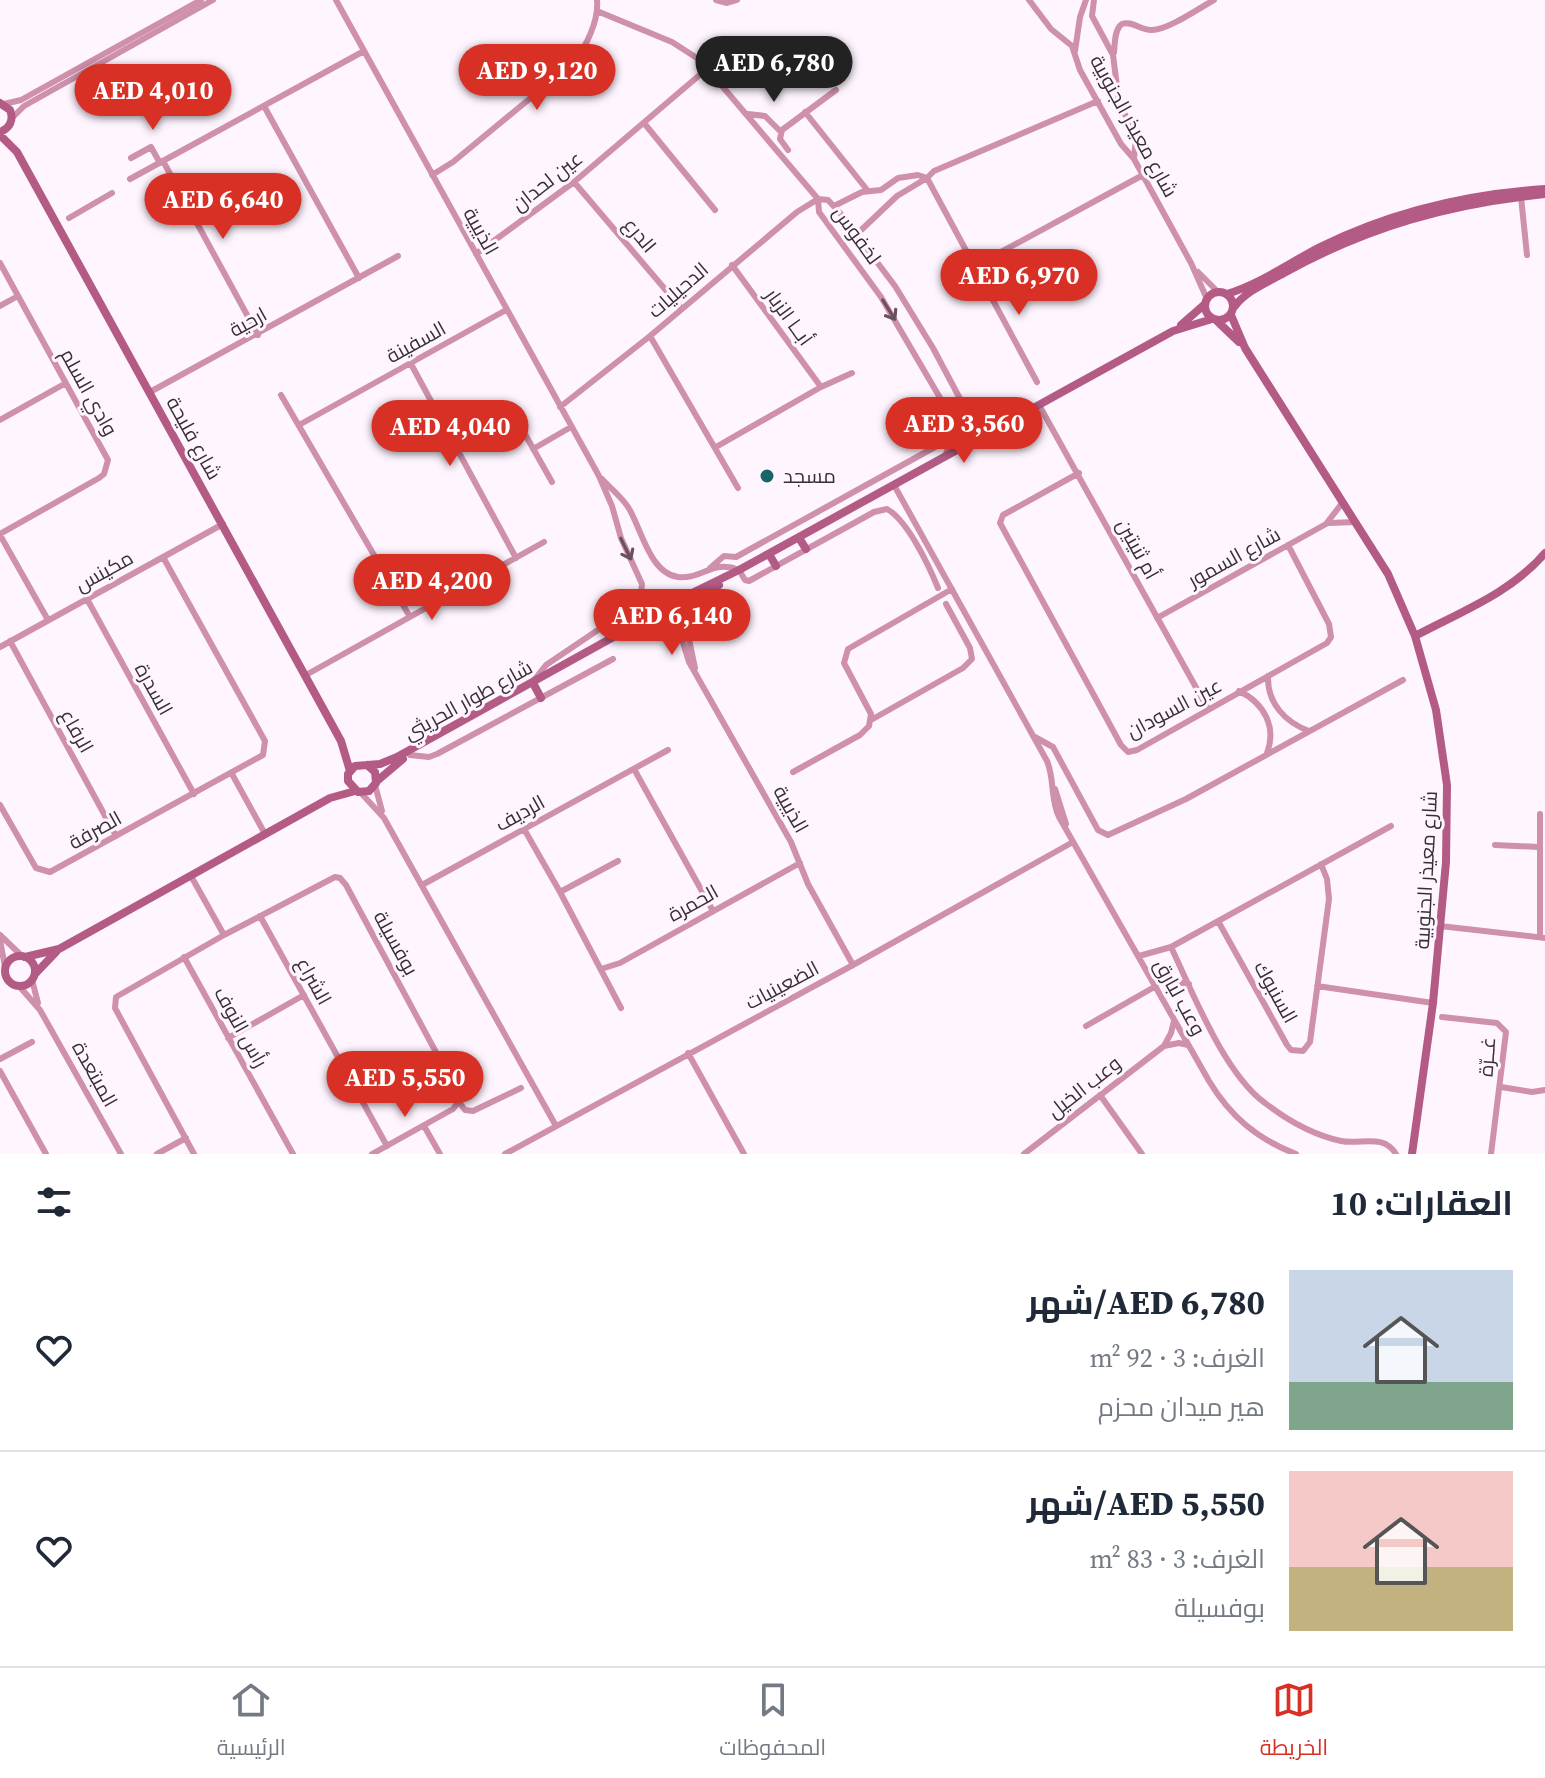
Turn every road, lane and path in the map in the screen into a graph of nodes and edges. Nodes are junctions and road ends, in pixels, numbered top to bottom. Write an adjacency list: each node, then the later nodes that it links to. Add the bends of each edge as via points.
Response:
1 (201, 0): 18 (street, via 21,100)
2 (213, 0): 22 (street, via 24,106)
3 (336, 0): 12 (street, الذيبية)
4 (597, 0): 11 (street)
5 (716, 0): 6 (street)
6 (737, 0)
7 (1029, 0): 13 (street, شارع معيذر الجنوبية)
8 (1086, 0): 13 (street)
9 (1094, 0): 14 (street, via 1095,23)
10 (1214, 0): 14 (street, via 1159,29 1120,26)
11 (597, 11): 15 (street, لخفوس, via 682,47); 32 (street, via 573,63)
12 (364, 51): 19 (street); 32 (street, الذيبية)
13 (1075, 52): 17 (street, شارع معيذر الجنوبية)
14 (1113, 55): 30 (street, via 1119,102 1136,137)
15 (709, 67): 21 (street, لخفوس); 23 (street, عين لحدان)
16 (836, 90): 20 (street)
17 (1098, 101): 30 (street, شارع معيذر الجنوبية); 34 (street)
18 (1, 104): 22 (street, شارع فليحة, via 10,110)
19 (264, 106): 31 (street); 53 (street)
20 (805, 112): 25 (street); 37 (street)
21 (748, 114): 25 (street, via 765,116); 26 (street, لخفوس)
22 (12, 120): 24 (street); 28 (street, شارع فليحة)
23 (644, 123): 36 (street, عين لحدان); 43 (street)
24 (0, 133): 28 (street, شارع فليحة)
25 (781, 136): 26 (street); 27 (street)
26 (773, 145): 41 (street, لخفوس)
27 (788, 150)
28 (17, 152): 71 (street, شارع فليحة)
29 (131, 158): 31 (street, via 151,147)
30 (1134, 159): 33 (street, شارع معيذر الجنوبية)
31 (161, 162): 35 (street); 63 (street)
32 (432, 175): 46 (street, الذيبية)
33 (1143, 175): 50 (street, شارع معيذر الجنوبية); 52 (street)
34 (927, 178): 37 (street, via 905,176); 45 (street, via 897,196); 52 (street)
35 (130, 179)
36 (574, 182): 46 (street, عين لحدان); 58 (street, الدرع)
37 (868, 191): 42 (street)
38 (1545, 192): 40 (street); 54 (street, via 1468,198 1392,217)
39 (112, 193): 44 (street)
40 (1521, 197): 47 (street); 60 (street, via 1444,209 1370,232 1247,294)
41 (818, 199): 42 (street, لخفوس); 51 (street, الدحيليات); 83 (street, لخفوس, one-way to 83, via 819,212 873,285 953,420)
42 (834, 206): 45 (street, لخفوس)
43 (715, 210)
44 (69, 218)
45 (857, 234): 79 (street, لخفوس, via 915,316 964,408)
46 (476, 254): 59 (street, الذيبية)
47 (1527, 255)
48 (398, 256): 53 (street, ارحية)
49 (0, 263): 55 (street, وادي السلم)
50 (1191, 263): 54 (street, شارع معيذر الجنوبية); 56 (street, شارع معيذر الجنوبية)
51 (732, 265): 58 (street, الدحيليات); 70 (street, أبــا الزبار)
52 (975, 266): 68 (street)
53 (359, 278): 63 (street, ارحية)
54 (1222, 293): 56 (street); 60 (street, via 1232,300)
55 (18, 296): 57 (street); 69 (street, وادي السلم)
56 (1206, 302): 61 (street, via 1206,312); 62 (street)
57 (0, 306)
58 (681, 308): 64 (street, الدحيليات)
59 (506, 310): 66 (street, السفينة); 74 (street, الذيبية)
60 (1232, 311): 61 (street, via 1223,321); 65 (street, شارع معيذر الجنوبية)
61 (1214, 320): 62 (street); 65 (street, شارع معيذر الجنوبية)
62 (1173, 331): 73 (street)
63 (258, 335): 71 (street, ارحية)
64 (650, 336): 74 (street, الدحيليات); 80 (street)
65 (1245, 348): 90 (street, شارع معيذر الجنوبية)
66 (411, 364): 77 (street, السفينة); 103 (street)
67 (852, 373): 70 (street)
68 (1037, 382)
69 (66, 383): 75 (street); 95 (street, وادي السلم, via 106,453 108,467 99,478)
70 (821, 387): 80 (street)
71 (150, 392): 93 (street, شارع فليحة)
72 (281, 395): 77 (street)
73 (1039, 405): 79 (street); 84 (street, أم ثنيتين)
74 (560, 407): 78 (street, الذيبية)
75 (0, 420)
76 (517, 420): 82 (street)
77 (299, 425): 114 (street)
78 (571, 427): 82 (street); 85 (street, الذيبية)
79 (998, 428): 83 (street)
80 (716, 447): 88 (street)
81 (935, 447): 105 (street)
82 (533, 449): 86 (street)
83 (944, 458): 87 (street)
84 (1079, 473): 115 (street, أم ثنيتين); 130 (street, عين السودان, via 1003,515 1000,523 1123,749 1132,752)
85 (599, 476): 89 (street, الذيبية); 91 (street, الذيبية)
86 (552, 482)
87 (894, 485): 96 (street); 108 (street, وعب لبارق)
88 (738, 488)
89 (623, 500): 91 (street); 105 (street, الذيبية, via 665,572 685,577)
90 (1343, 502): 92 (street, شارع معيذر الجنوبية); 94 (street, شارع السمور)
91 (612, 506): 126 (street, الذيبية, one-way to 126, via 641,594 621,616 542,669)
92 (1356, 522): 94 (street, شارع السمور); 118 (street, شارع معيذر الجنوبية, via 1388,574)
93 (223, 524): 102 (street, مكينس); 123 (street, شارع فليحة)
94 (1326, 524): 98 (street, شارع السمور)
95 (0, 534): 116 (street, وادي السلم)
96 (799, 538): 99 (street); 101 (street)
97 (544, 542): 103 (street)
98 (1288, 545): 115 (street, شارع السمور); 124 (street, عين السودان, via 1331,637)
99 (806, 549): 104 (street); 107 (street, via 887,509 899,519)
100 (1545, 553): 118 (street, via 1513,583)
101 (769, 554): 104 (street); 106 (street)
102 (163, 557): 110 (street, مكينس); 142 (street, الصرفة, via 265,741 263,755)
103 (516, 558): 114 (street)
104 (776, 566): 106 (street, الذيبية, via 749,581)
105 (710, 568): 106 (street, الذيبية)
106 (739, 570): 109 (street, via 692,593); 113 (street, via 699,596)
107 (938, 588)
108 (952, 589): 132 (street, via 848,649 844,663); 134 (street, وعب لبارق)
109 (676, 595): 111 (street); 113 (street, via 685,603)
110 (87, 599): 116 (street, مكينس); 146 (street, السدرة)
111 (658, 602): 117 (street, via 658,614); 126 (street, شارع طوار الحريثي, via 637,624)
112 (946, 604): 132 (street, via 972,659)
113 (685, 613): 117 (street, via 679,621); 122 (street, الذيبية)
114 (410, 617): 123 (street)
115 (1157, 618): 130 (street, أم ثنيتين)
116 (48, 620): 119 (street, مكينس)
117 (667, 623): 122 (street, الذيبية, via 681,636); 126 (street, شارع طوار الحريثي, via 640,629)
118 (1415, 636): 167 (street, شارع معيذر الجنوبية, via 1436,710 1447,785)
119 (10, 641): 120 (street, مكينس); 154 (street, الرفاع)
120 (0, 647)
121 (613, 659): 128 (street)
122 (696, 671): 159 (street, الذيبية)
123 (306, 675): 135 (street, شارع فليحة)
124 (1268, 676): 127 (street, عين السودان); 129 (street)
125 (1403, 680): 133 (street)
126 (534, 685): 128 (street); 137 (street, شارع طوار الحريثي); 139 (street, شارع طوار الحريثي, via 397,757)
127 (1239, 691): 130 (street, عين السودان); 131 (street)
128 (541, 698): 137 (street, via 437,754)
129 (1276, 707): 131 (street); 133 (street)
130 (1208, 709)
131 (1265, 713): 138 (street, via 1271,737)
132 (871, 720): 141 (street, via 860,735)
133 (1309, 731): 138 (street)
134 (1033, 736): 138 (street, via 1053,747 1098,830 1108,835); 155 (street, وعب لبارق, via 1050,767)
135 (341, 741): 139 (street, شارع فليحة); 143 (street, شارع فليحة)
136 (668, 750): 140 (street, الرديف)
137 (410, 755): 144 (street, شارع طوار الحريثي)
138 (1266, 755)
139 (365, 764): 143 (street); 144 (street, via 375,772)
140 (634, 769): 152 (street, الرديف); 164 (street)
141 (793, 772)
142 (232, 774): 146 (street, الصرفة); 153 (street)
143 (349, 774): 145 (street, via 349,785); 147 (street)
144 (376, 783): 145 (street, via 369,791); 150 (street)
145 (358, 792): 147 (street); 150 (street)
146 (194, 794): 154 (street, الصرفة)
147 (330, 798): 153 (street)
148 (0, 805): 154 (street, الصرفة, via 42,872 56,870)
149 (1540, 814): 157 (street)
150 (384, 818): 162 (street)
151 (1391, 826): 160 (street)
152 (524, 829): 162 (street, الرديف); 163 (street)
153 (265, 834): 161 (street)
154 (116, 836)
155 (1073, 842): 173 (street, وعب لبارق); 176 (street, الضعينيات)
156 (1495, 845): 157 (street)
157 (1539, 847): 170 (street)
158 (618, 861): 163 (street)
159 (800, 863): 164 (street, الحمرة); 176 (street, الذيبية)
160 (1321, 864): 166 (street); 185 (street, السنبوك, via 1329,892)
161 (191, 876): 168 (street); 172 (street)
162 (422, 885): 206 (street)
163 (560, 892): 177 (street)
164 (713, 911): 177 (street, الحمرة)
165 (260, 916): 168 (street, بوفسيلة); 186 (street, الشراع); 204 (street, بوفسيلة, via 330,879 344,881)
166 (1218, 921): 171 (street); 185 (street, السنبوك, via 1291,1050 1303,1051 1310,1042)
167 (1440, 926): 170 (street); 187 (street, شارع معيذر الجنوبية)
168 (224, 935): 175 (street, بوفسيلة)
169 (0, 938): 174 (street); 178 (street)
170 (1542, 938)
171 (1171, 947): 173 (street); 181 (street)
172 (59, 949): 174 (street); 179 (street)
173 (1139, 956): 180 (street, وعب لبارق)
174 (23, 957): 178 (street, via 12,959); 179 (street, via 33,964)
175 (184, 957): 193 (street, رأس النوف); 207 (street, بوفسيلة, via 122,992 114,1003)
176 (853, 965): 197 (street, الضعينيات)
177 (601, 969): 188 (street)
178 (3, 970): 182 (street)
179 (33, 977): 182 (street); 189 (street, المبتعدة)
180 (1151, 978): 181 (street); 184 (street, وعب لبارق)
181 (1189, 984): 222 (street, via 1237,1074 1258,1099 1322,1135 1345,1142 1382,1141)
182 (16, 985): 183 (street); 189 (street, المبتعدة)
183 (0, 986)
184 (1156, 986): 191 (street, وعب لبارق); 192 (street)
185 (1317, 986): 187 (street, السنبوك)
186 (304, 995): 193 (street); 208 (street, الشراع)
187 (1433, 1003): 223 (street, شارع معيذر الجنوبية)
188 (621, 1008)
189 (40, 1010): 211 (street, المبتعدة)
190 (1442, 1017): 200 (street, غــرّة, via 1504,1027)
191 (1174, 1018): 195 (street, وعب لبارق); 196 (street)
192 (1086, 1026)
193 (228, 1038): 214 (street, رأس النوف)
194 (32, 1042): 198 (street)
195 (1188, 1045): 196 (street); 221 (street, وعب لبارق, via 1232,1114 1262,1139)
196 (1164, 1046): 203 (street, وعب الخيل)
197 (688, 1053): 206 (street, الضعينيات); 218 (street)
198 (0, 1059)
199 (0, 1071): 210 (street)
200 (1501, 1087): 202 (street); 209 (street, غــرّة)
201 (521, 1088): 204 (street, via 473,1111)
202 (1545, 1090)
203 (1100, 1095): 219 (street, وعب الخيل); 220 (street)
204 (459, 1102): 205 (street)
205 (424, 1126): 208 (street); 216 (street)
206 (556, 1126): 217 (street, الضعينيات)
207 (186, 1138): 212 (street); 213 (street, بوفسيلة)
208 (387, 1146): 215 (street)
209 (1490, 1153)
210 (46, 1154)
211 (121, 1154)
212 (157, 1154)
213 (194, 1154)
214 (293, 1154)
215 (372, 1154)
216 (440, 1154)
217 (505, 1154)
218 (744, 1154)
219 (1024, 1154)
220 (1142, 1154)
221 (1296, 1154)
222 (1396, 1154)
223 (1412, 1154)

